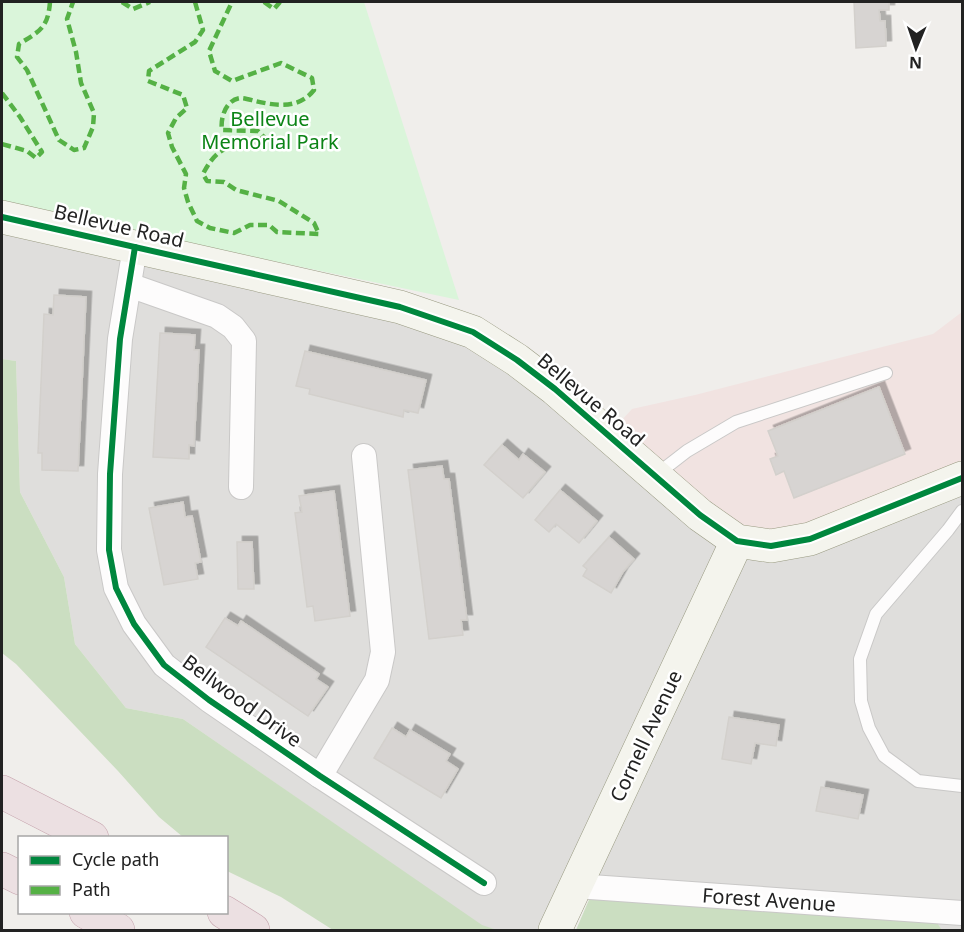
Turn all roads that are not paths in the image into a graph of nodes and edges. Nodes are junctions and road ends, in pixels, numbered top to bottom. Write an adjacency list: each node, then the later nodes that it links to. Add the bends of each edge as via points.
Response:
1 (2, 217): 2 (street, Bellevue Road)
2 (135, 247): 3 (street, Bellwood Drive); 6 (street, Bellevue Road, via 400,307 473,332 555,389)
3 (129, 285): 8 (street, via 217,316 244,341); 11 (street, Bellwood Drive, via 120,339 110,474 109,550 116,588 134,624 164,665)
4 (886, 373): 6 (lane, via 736,422)
5 (364, 456): 11 (street, via 383,652 377,680)
6 (655, 475): 10 (street, Bellevue Road)
7 (963, 478): 10 (street, Bellevue Road, via 810,539 771,546)
8 (241, 487)
9 (963, 511): 12 (lane, via 876,614 860,659 861,701 869,728 884,756 918,781)
10 (737, 541): 18 (street, Cornell Avenue)
11 (320, 776): 17 (street, Bellwood Drive)
12 (963, 786)
13 (2, 792): 14 (highway)
14 (90, 836)
15 (2, 869): 16 (highway)
16 (18, 877)
17 (484, 883)
18 (576, 886): 19 (street, Forest Avenue); 24 (street, Cornell Avenue)
19 (963, 913)
20 (90, 914): 22 (highway)
21 (227, 914): 23 (highway)
22 (118, 930)
23 (253, 930)
24 (555, 930)

